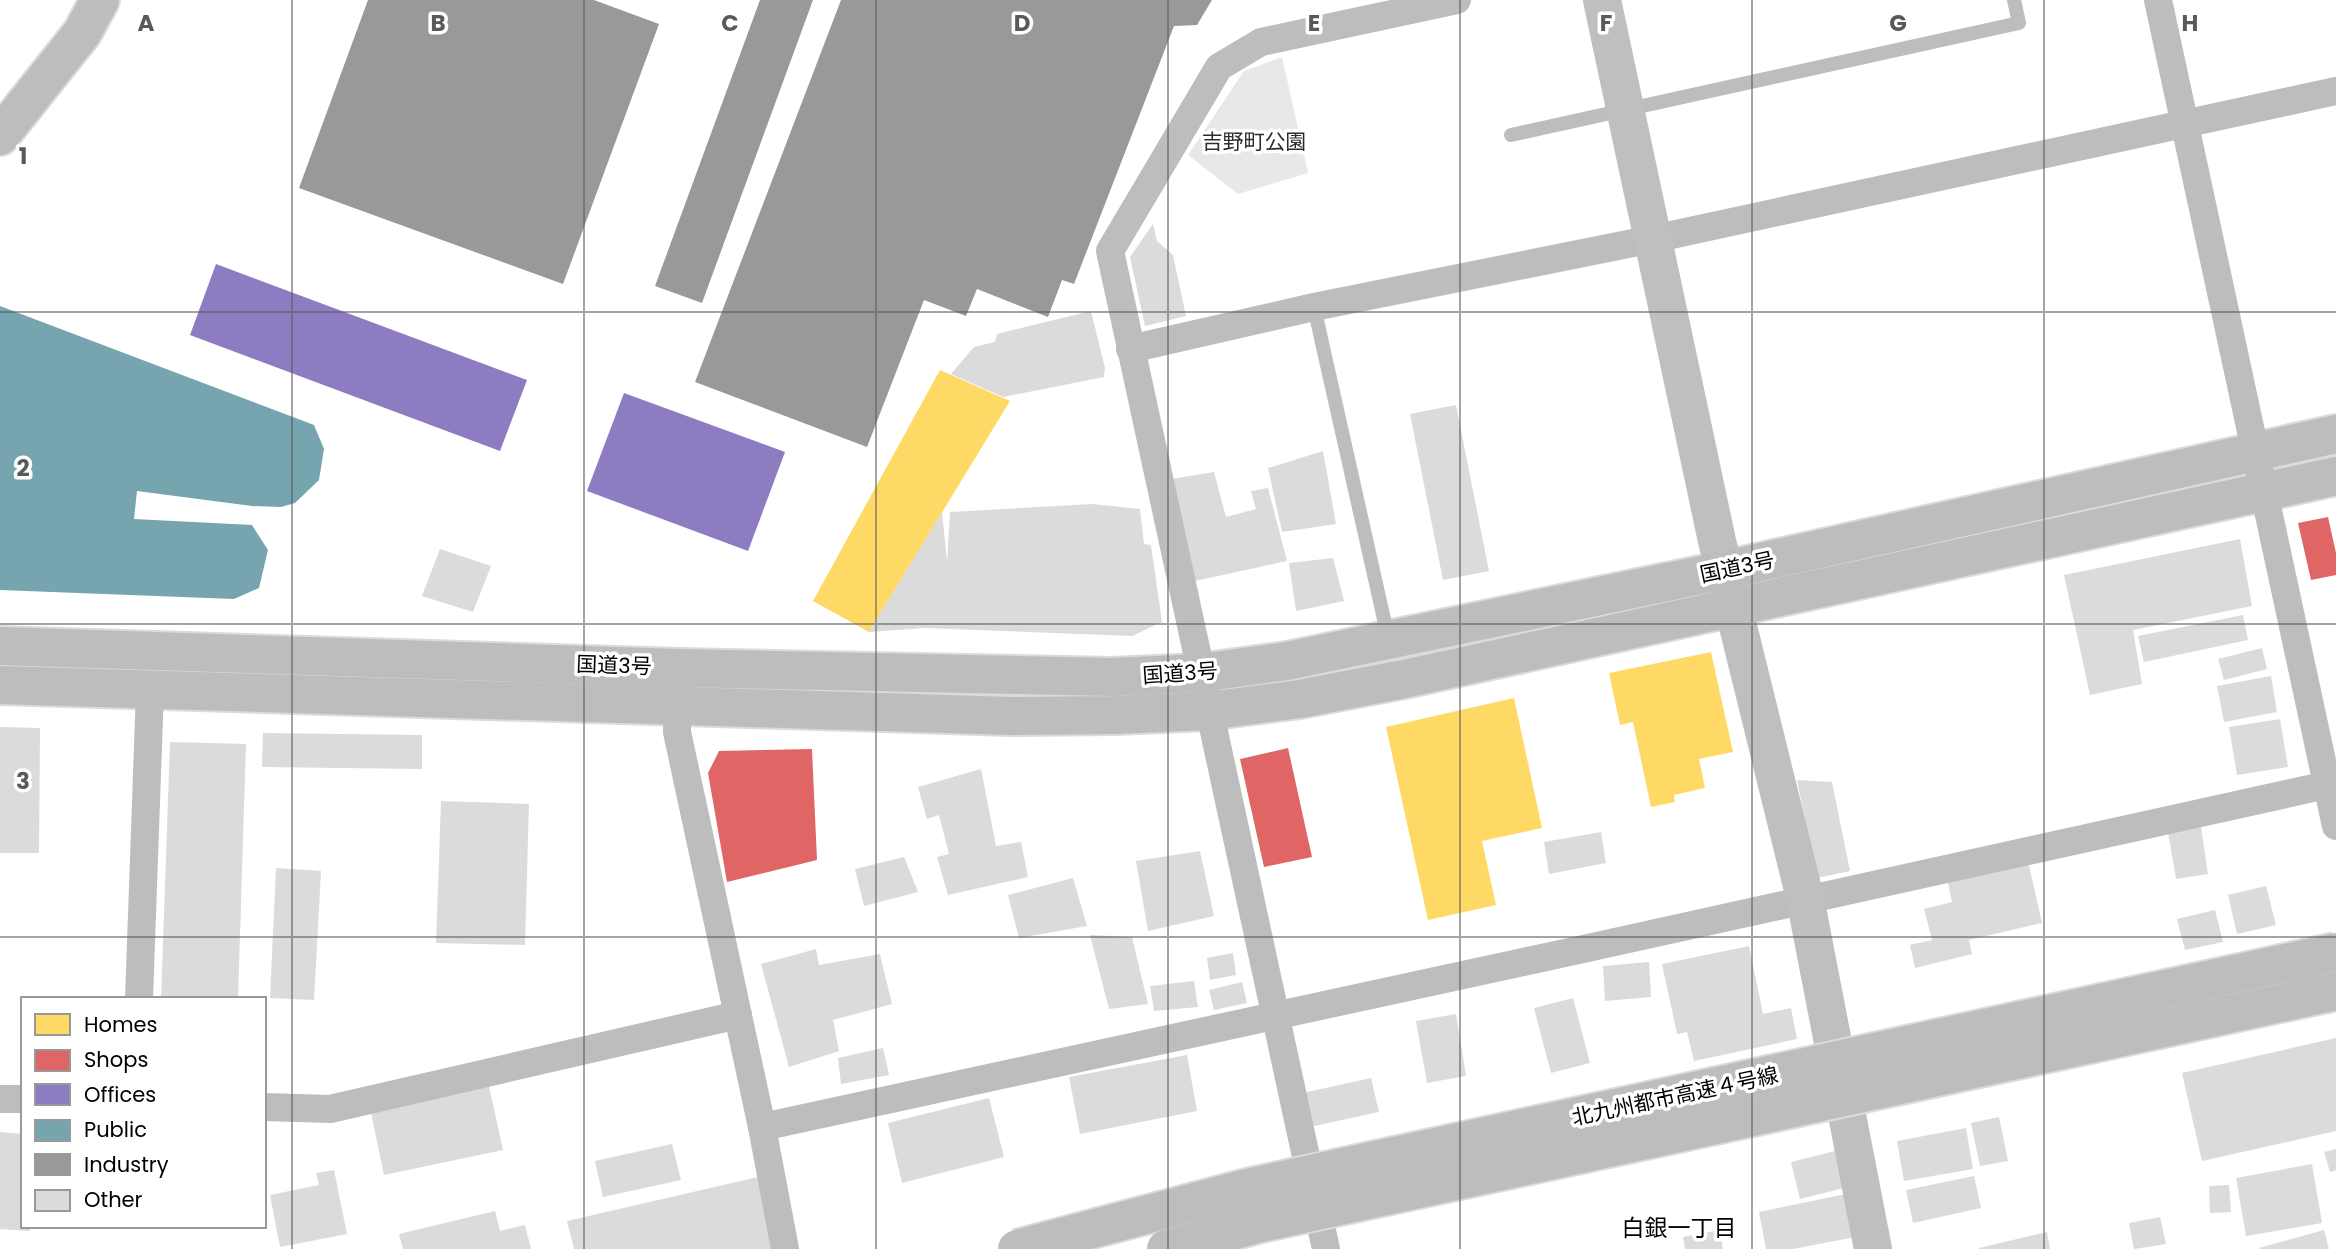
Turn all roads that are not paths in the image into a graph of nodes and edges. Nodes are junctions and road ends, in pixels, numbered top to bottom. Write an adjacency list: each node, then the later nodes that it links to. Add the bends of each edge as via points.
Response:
1 (100, 0): 10 (main road, via 82,33)
2 (1457, 0): 13 (street, via 1261,42 1219,67 1110,251)
3 (1602, 0): 7 (street)
4 (2014, 0): 7 (lane, via 2019,23)
5 (2158, 0): 8 (street)
6 (2336, 91): 8 (street)
7 (1625, 110): 9 (lane); 11 (street)
8 (2185, 124): 11 (street); 15 (street)
9 (1511, 135)
10 (0, 136)
11 (1653, 239): 12 (street); 18 (street)
12 (1314, 307): 13 (street); 20 (lane)
13 (1130, 349): 23 (street)
14 (2336, 434): 15 (main road, 国道3号)
15 (2255, 452): 17 (street); 18 (main road, 国道3号)
16 (2336, 476): 17 (main road, 国道3号)
17 (2264, 492): 19 (main road, 国道3号); 28 (street)
18 (1725, 570): 19 (street); 20 (main road, 国道3号)
19 (1735, 609): 27 (main road, 国道3号, via 1300,699); 30 (street)
20 (1389, 640): 23 (main road, 国道3号)
21 (0, 646): 22 (main road, 国道3号)
22 (679, 668): 23 (main road, 国道3号, via 1113,677); 26 (street)
23 (1199, 673): 27 (street)
24 (0, 685): 25 (main road, 国道3号)
25 (150, 690): 26 (main road, 国道3号); 33 (street)
26 (677, 705): 27 (main road, 国道3号, via 1011,716); 34 (street, via 677,732)
27 (1207, 710): 35 (street)
28 (2332, 784): 29 (street); 30 (street)
29 (2336, 826)
30 (1805, 898): 35 (street); 44 (street)
31 (2336, 952): 41 (main road, 北九州都市高速４号線, bridge, via 1247,1188)
32 (2336, 991): 42 (main road, 北九州都市高速４号線, bridge, via 1261,1223)
33 (138, 997)
34 (738, 1015): 38 (street, via 330,1109); 39 (street)
35 (1275, 1019): 39 (street); 43 (street)
36 (0, 1099): 37 (street)
37 (21, 1099)
38 (266, 1107)
39 (762, 1127): 40 (street)
40 (785, 1249)
41 (1017, 1249)
42 (1166, 1249)
43 (1326, 1249)
44 (1873, 1249)

